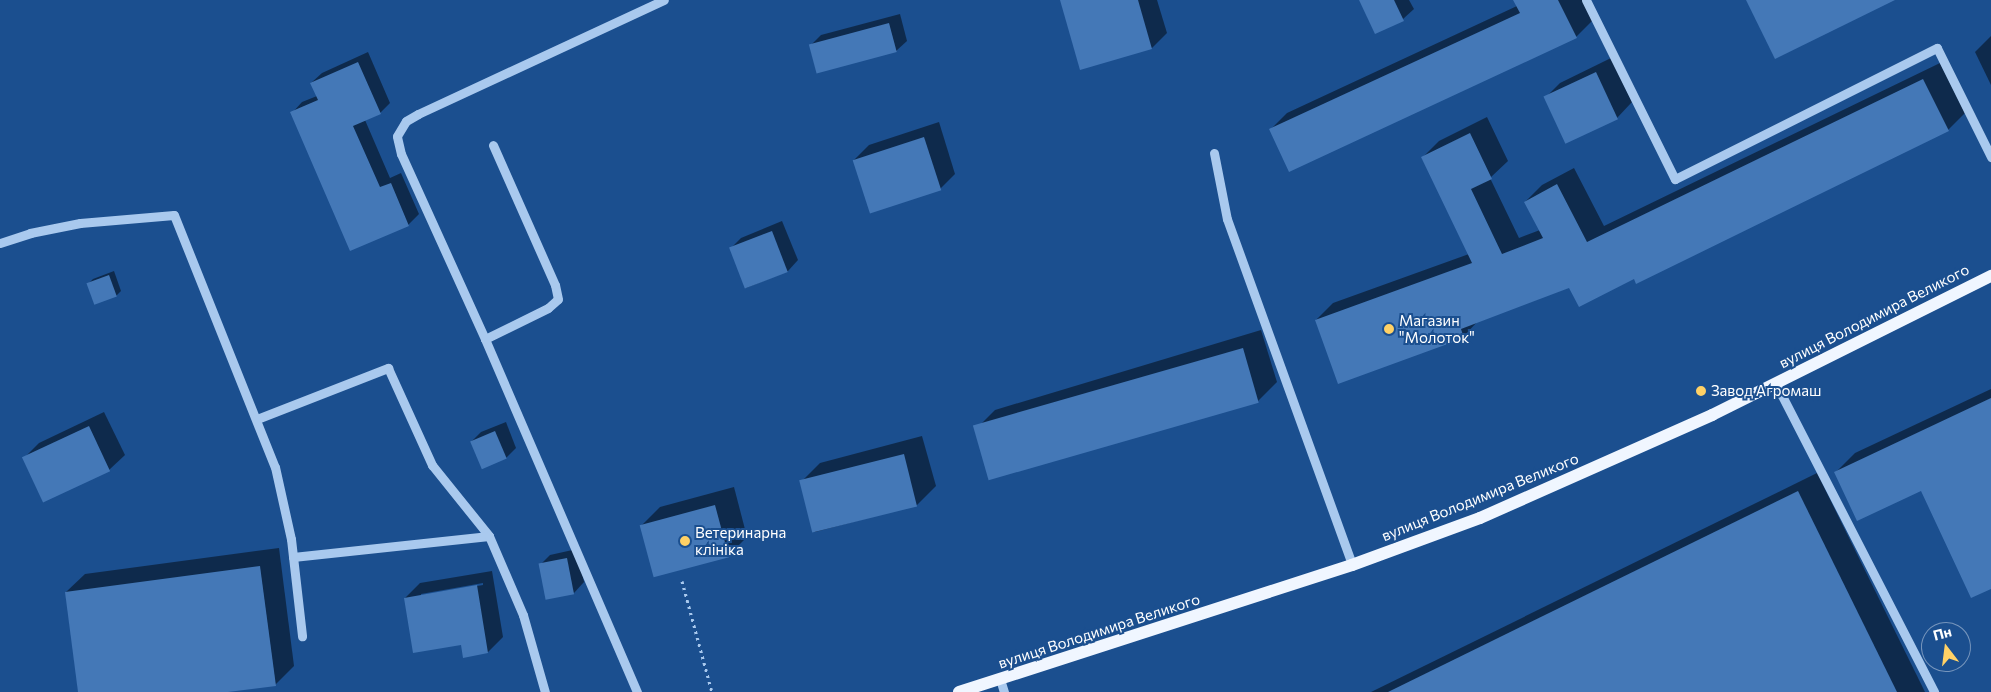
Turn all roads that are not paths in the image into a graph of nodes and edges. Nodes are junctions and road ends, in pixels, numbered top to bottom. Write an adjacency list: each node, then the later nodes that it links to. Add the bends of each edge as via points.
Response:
1 (664, 0): 8 (street, via 412,118 399,129 397,136 401,154)
2 (1586, 0): 5 (street, via 1675,179 1937,48)
3 (493, 146): 8 (street, via 555,284 558,299 548,308)
4 (1214, 153): 13 (street, via 1227,219)
5 (1991, 157)
6 (0, 243): 10 (street, via 80,223 174,215)
7 (1991, 276): 9 (main road, вулиця Володимира Великого)
8 (485, 339): 17 (street)
9 (1776, 384): 13 (main road, вулиця Володимира Великого, via 1527,499); 20 (street)
10 (257, 419): 11 (street, via 388,368 432,465); 12 (street, via 281,490)
11 (489, 536): 12 (street); 16 (street, via 523,615)
12 (292, 557): 14 (street)
13 (1352, 565): 15 (main road, вулиця Володимира Великого)
14 (302, 636)
15 (1000, 679): 18 (main road, вулиця Володимира Великого); 19 (street)
16 (545, 692)
17 (637, 692)
18 (958, 692)
19 (1004, 692)
20 (1934, 692)

